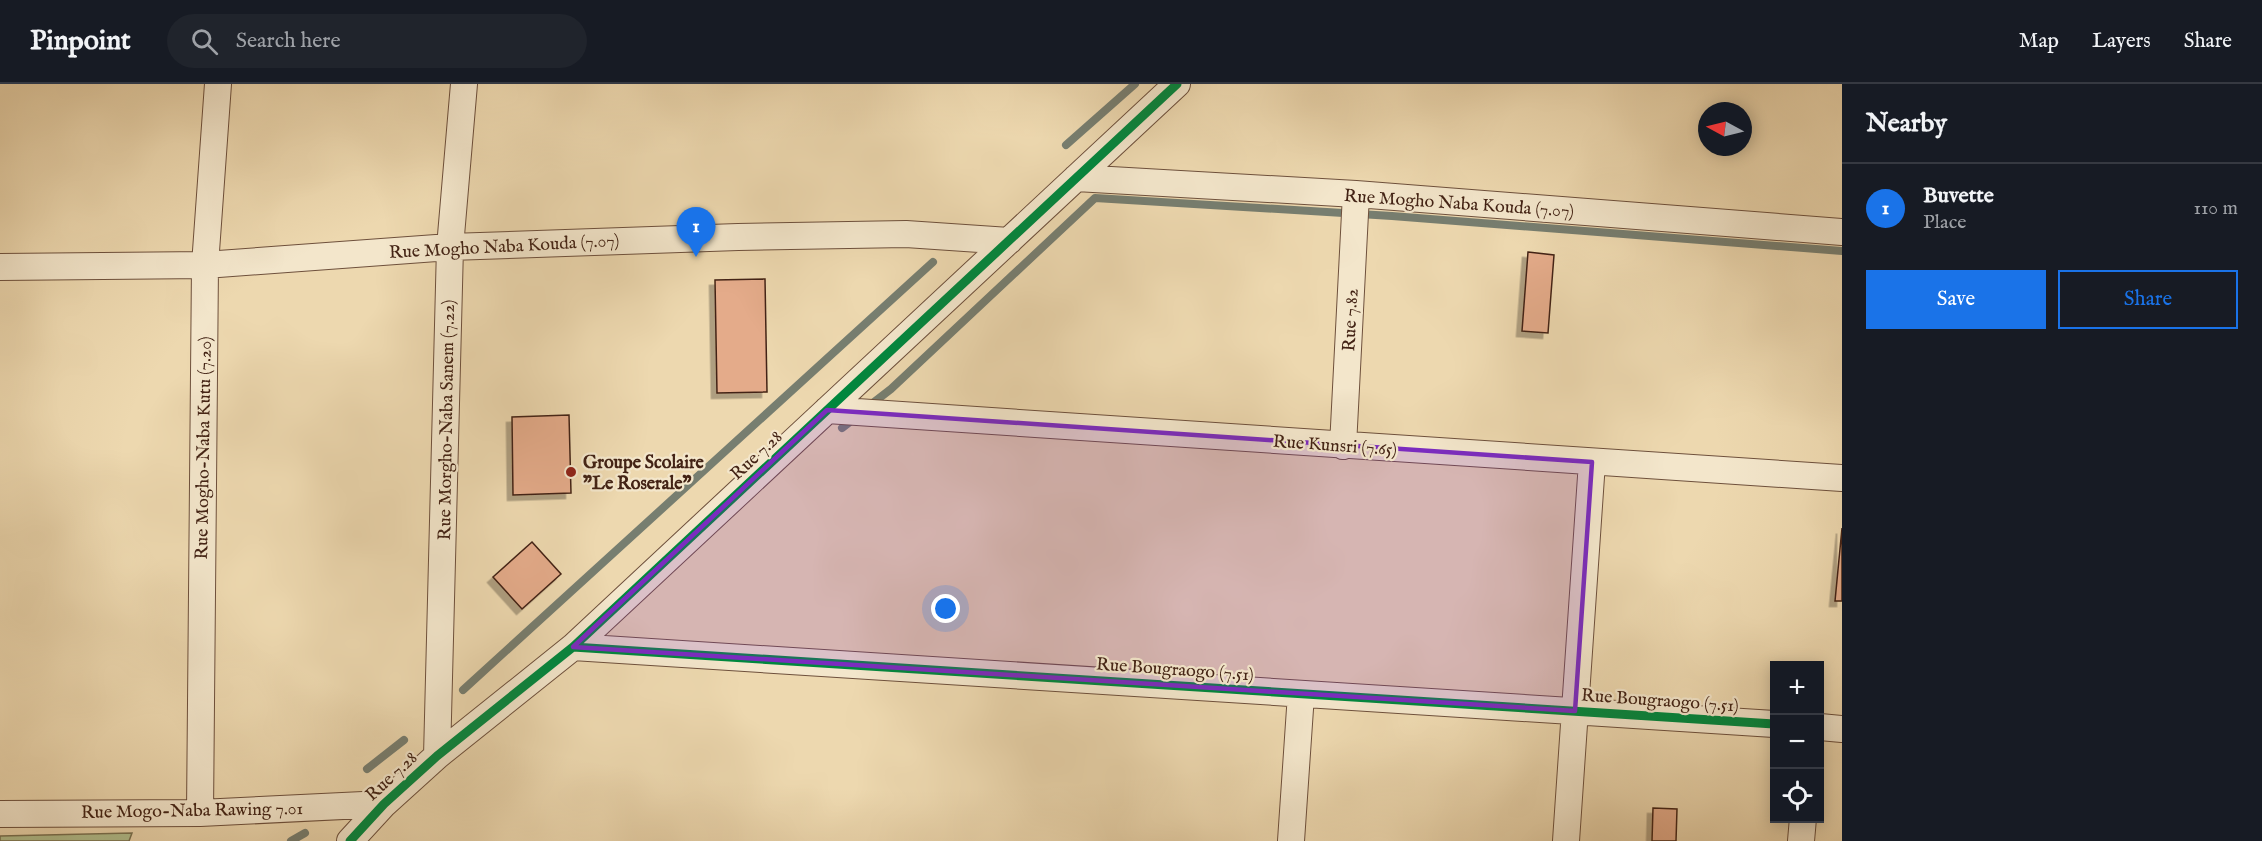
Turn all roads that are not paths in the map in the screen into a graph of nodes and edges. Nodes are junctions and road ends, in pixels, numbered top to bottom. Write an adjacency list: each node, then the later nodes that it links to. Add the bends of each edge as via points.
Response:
1 (218, 84): 9 (street, Rue Mogho-Naba Kutu (7.20))
2 (464, 84): 8 (street, Rue Morgho-Naba Sanem (7.22))
3 (1177, 84): 4 (street, Rue 7.28)
4 (1076, 178): 5 (street, Rue Mogho Naba Kouda (7.07)); 7 (street, Rue 7.28)
5 (1356, 194): 6 (street, Rue Mogho Naba Kouda (7.07)); 12 (street, Rue 7.82)
6 (1842, 232)
7 (1009, 241): 8 (street, Rue Mogho Naba Kouda (7.07), via 861,234); 11 (street, Rue 7.28)
8 (450, 247): 9 (street, Rue Mogho Naba Kouda (7.07)); 21 (street, Rue Morgho-Naba Sanem (7.22))
9 (205, 265): 10 (street, Rue Mogho Naba Kouda (7.07)); 23 (street, Rue Mogho-Naba Kutu (7.20))
10 (0, 267)
11 (827, 411): 12 (street, Rue Kunsri (7.65)); 15 (street, Rue 7.28)
12 (1343, 446): 13 (street, Rue Kunsri (7.65))
13 (1592, 462): 14 (street, Rue Kunsri (7.65)); 17 (street)
14 (1842, 478)
15 (573, 647): 16 (street, Rue Bougraogo (7.51)); 21 (street, Rue 7.28)
16 (1301, 694): 17 (street, Rue Bougraogo (7.51)); 27 (street)
17 (1575, 711): 18 (street, Rue Bougraogo (7.51)); 28 (street)
18 (1770, 724)
19 (1824, 727): 20 (street)
20 (1842, 729)
21 (437, 756): 22 (street, Rue 7.28)
22 (384, 804): 23 (street, Rue Mogo-Naba Rawing 7.01); 26 (street, Rue 7.28)
23 (200, 813): 24 (street, Rue Mogo-Naba Rawing 7.01)
24 (0, 814)
25 (1803, 823): 29 (street)
26 (350, 841)
27 (1291, 841)
28 (1566, 841)
29 (1801, 841)

